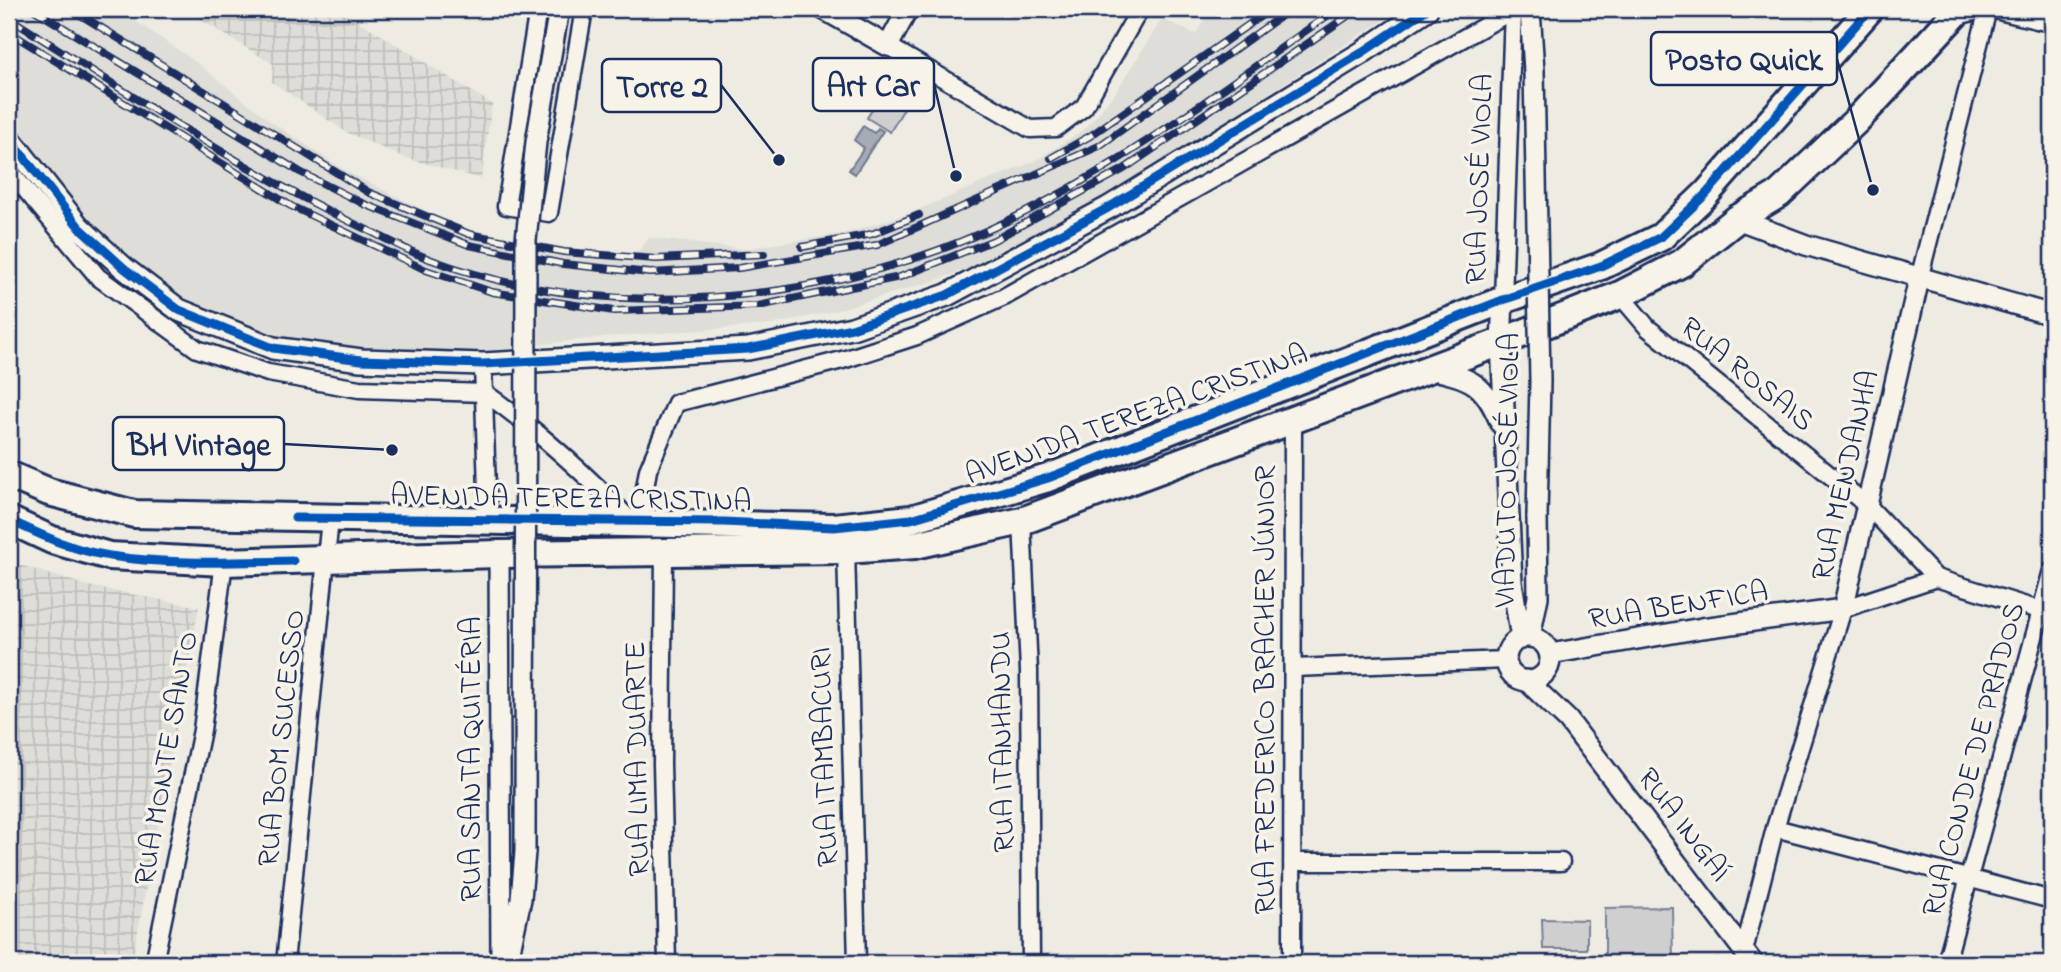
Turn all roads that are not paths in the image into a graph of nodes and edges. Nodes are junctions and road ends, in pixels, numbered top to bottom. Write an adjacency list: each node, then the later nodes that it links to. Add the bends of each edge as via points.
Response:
1 (538, 9): 3 (street, via 506,206 549,213)
2 (559, 9): 62 (street, RUA SANTA QUITÉRIA, bridge, via 526,240 525,852)
3 (584, 9)
4 (823, 9): 15 (street)
5 (908, 9): 15 (street)
6 (1140, 9): 15 (street, via 1084,107 1056,128 1030,129)
7 (1427, 9): 24 (main road, via 1108,208 947,295 852,328 748,349)
8 (1519, 9): 21 (street, RUA JOSÉ VIOLA); 37 (street, via 1004,297 918,336 676,403 648,470); 47 (street, VIADUTO JOSÉ VIOLA, bridge, via 1534,71 1540,381 1538,597)
9 (1870, 9): 21 (highway, AVENIDA TEREZA CRISTINA, via 1706,194 1661,237 1601,265)
10 (1980, 9): 13 (street)
11 (1988, 9): 19 (street, RUA MENDANHA)
12 (1997, 9): 14 (street)
13 (1957, 12): 18 (highway, AVENIDA TEREZA CRISTINA, via 1857,120 1779,194)
14 (2052, 22)
15 (888, 46)
16 (9, 138): 24 (main road, via 79,227 179,310 273,348 361,360)
17 (9, 170): 26 (street, via 98,277 197,349 268,373 359,389)
18 (1737, 219): 19 (street); 20 (highway, AVENIDA TEREZA CRISTINA, via 1682,263)
19 (1919, 279): 22 (street); 32 (street, RUA MENDANHA)
20 (1620, 295): 23 (highway, AVENIDA TEREZA CRISTINA); 32 (street, RUA ROSAIS, via 1648,328)
21 (1503, 300): 23 (street, RUA JOSÉ VIOLA); 37 (highway, AVENIDA TEREZA CRISTINA, via 1048,478 911,519 834,527)
22 (2052, 315)
23 (1501, 342): 25 (highway, AVENIDA TEREZA CRISTINA); 28 (street, RUA JOSÉ VIOLA)
24 (483, 364): 26 (street)
25 (1430, 369): 27 (highway, AVENIDA TEREZA CRISTINA); 28 (street, RUA JOSÉ VIOLA, via 1469,378 1481,387)
26 (485, 393): 36 (street); 37 (street, via 592,479)
27 (1293, 418): 35 (highway, AVENIDA TEREZA CRISTINA); 50 (street, RUA FREDERICO BRACHER JÚNIOR)
28 (1506, 435): 47 (street, RUA JOSÉ VIOLA, via 1513,591)
29 (9, 466): 31 (main road, AVENIDA TEREZA CRISTINA)
30 (9, 474): 31 (highway, AVENIDA TEREZA CRISTINA)
31 (33, 486): 33 (highway, AVENIDA TEREZA CRISTINA, via 134,514)
32 (1868, 506): 44 (street, RUA ROSAIS); 45 (street, RUA MENDANHA)
33 (330, 519): 36 (highway, AVENIDA TEREZA CRISTINA); 41 (street, RUA BOM SUCESSO)
34 (9, 520): 42 (highway, AVENIDA TEREZA CRISTINA, via 52,540 109,556)
35 (1022, 521): 38 (highway, AVENIDA TEREZA CRISTINA, via 915,545); 65 (street, RUA ITANHANDU, via 1029,671)
36 (488, 522): 37 (highway, AVENIDA TEREZA CRISTINA)
37 (636, 523)
38 (846, 550): 40 (highway, AVENIDA TEREZA CRISTINA); 64 (street, RUA ITAMBACURI)
39 (499, 554): 40 (highway, AVENIDA TEREZA CRISTINA); 41 (highway, AVENIDA TEREZA CRISTINA); 61 (street, RUA SANTA QUITÉRIA)
40 (664, 554): 63 (street, RUA LIMA DUARTE, via 662,764)
41 (327, 559): 42 (highway, AVENIDA TEREZA CRISTINA); 60 (street, RUA BOM SUCESSO)
42 (224, 562): 59 (street, RUA MONTE SANTO, via 202,730)
43 (2052, 570): 46 (street, RUA CONDE DE PRADOS)
44 (1936, 578): 45 (street, RUA BENFICA); 46 (street)
45 (1843, 609): 49 (street, RUA BENFICA, via 1702,628); 53 (street, RUA MENDANHA)
46 (2047, 613): 56 (street, RUA CONDE DE PRADOS)
47 (1526, 638): 48 (street, via 1510,647); 49 (street, via 1541,642)
48 (1507, 660): 50 (street); 51 (street, via 1514,675)
49 (1548, 662): 51 (street, via 1542,676); 52 (street, RUA INGAÍ)
50 (1293, 668): 54 (street, RUA FREDERICO BRACHER JÚNIOR)
51 (1526, 680): 52 (street, RUA INGAÍ)
52 (1568, 720): 58 (street, RUA INGAÍ)
53 (1775, 828): 56 (street); 58 (street, RUA MENDANHA)
54 (1292, 862): 55 (street); 66 (street, RUA FREDERICO BRACHER JÚNIOR)
55 (1561, 862)
56 (1969, 879): 57 (street); 67 (street, RUA CONDE DE PRADOS)
57 (2052, 901)
58 (1749, 957)
59 (154, 963)
60 (285, 963)
61 (501, 963)
62 (508, 963)
63 (667, 963)
64 (857, 963)
65 (1031, 963)
66 (1292, 963)
67 (1946, 963)

